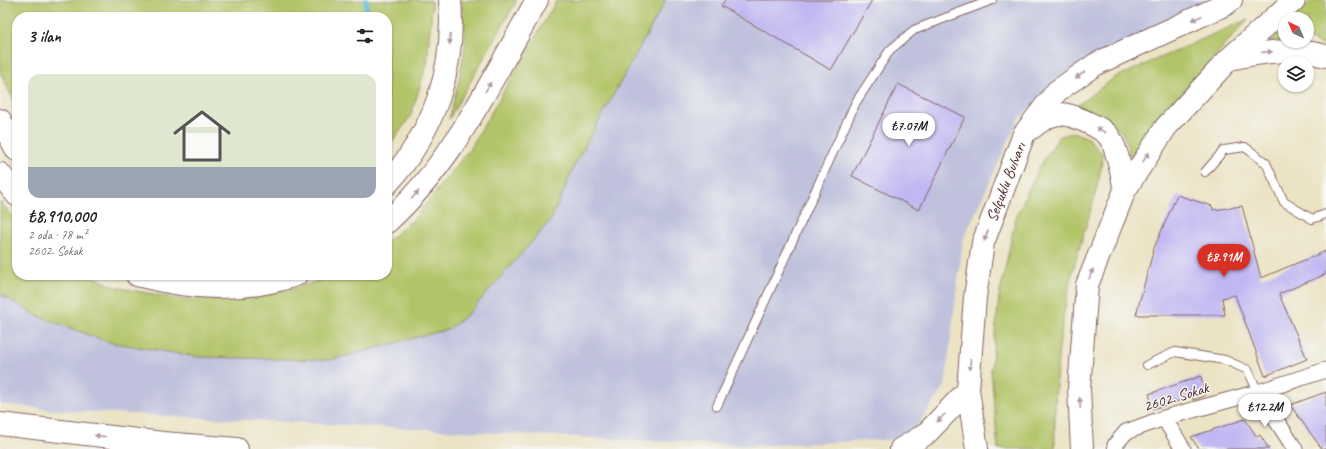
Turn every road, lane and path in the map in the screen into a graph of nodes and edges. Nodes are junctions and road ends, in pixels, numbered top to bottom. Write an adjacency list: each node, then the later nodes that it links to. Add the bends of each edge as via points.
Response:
1 (450, 0): 13 (main road, one-way to 13, via 449,53 436,109 409,156)
2 (537, 0): 17 (main road, one-way to 2, via 429,178 458,137)
3 (992, 0): 24 (lane, via 914,30 890,50 856,102)
4 (1232, 0): 9 (main road, Selçuklu Bulvarı, one-way to 9, via 1096,64 1056,91)
5 (1294, 0): 7 (main road)
6 (1326, 56): 7 (main road, one-way to 6, via 1254,53 1280,51 1312,52)
7 (1229, 59): 15 (main road, one-way to 7, via 1166,127)
8 (0, 120): 10 (main road)
9 (1024, 134): 15 (main road, one-way to 9, via 1118,156 1108,135 1085,121 1060,114 1043,119); 22 (main road, Selçuklu Bulvarı, one-way to 22, via 983,243 975,297)
10 (12, 141)
11 (1205, 172): 16 (lane, via 1224,150 1245,147 1266,163 1284,202 1312,219)
12 (0, 174): 14 (main road)
13 (392, 178)
14 (12, 189)
15 (1125, 190): 27 (main road, one-way to 15, via 1079,389 1087,285)
16 (1326, 214)
17 (392, 218)
18 (160, 280): 19 (main road, via 192,287 235,287)
19 (280, 280)
20 (1147, 365): 23 (lane, via 1175,352 1225,360 1248,370)
21 (1326, 370): 23 (street, 2602. Sokak)
22 (968, 390): 29 (main road, one-way to 29, via 926,434); 30 (main road, Selçuklu Bulvarı)
23 (1258, 392): 25 (street, 2602. Sokak); 33 (street)
24 (717, 406)
25 (1164, 418): 31 (street, 2602. Sokak, via 1126,432 1115,445); 32 (street)
26 (0, 424): 28 (main road, one-way to 26)
27 (1082, 447)
28 (237, 449)
29 (901, 449)
30 (977, 449)
31 (1116, 449)
32 (1183, 449)
33 (1294, 449)

